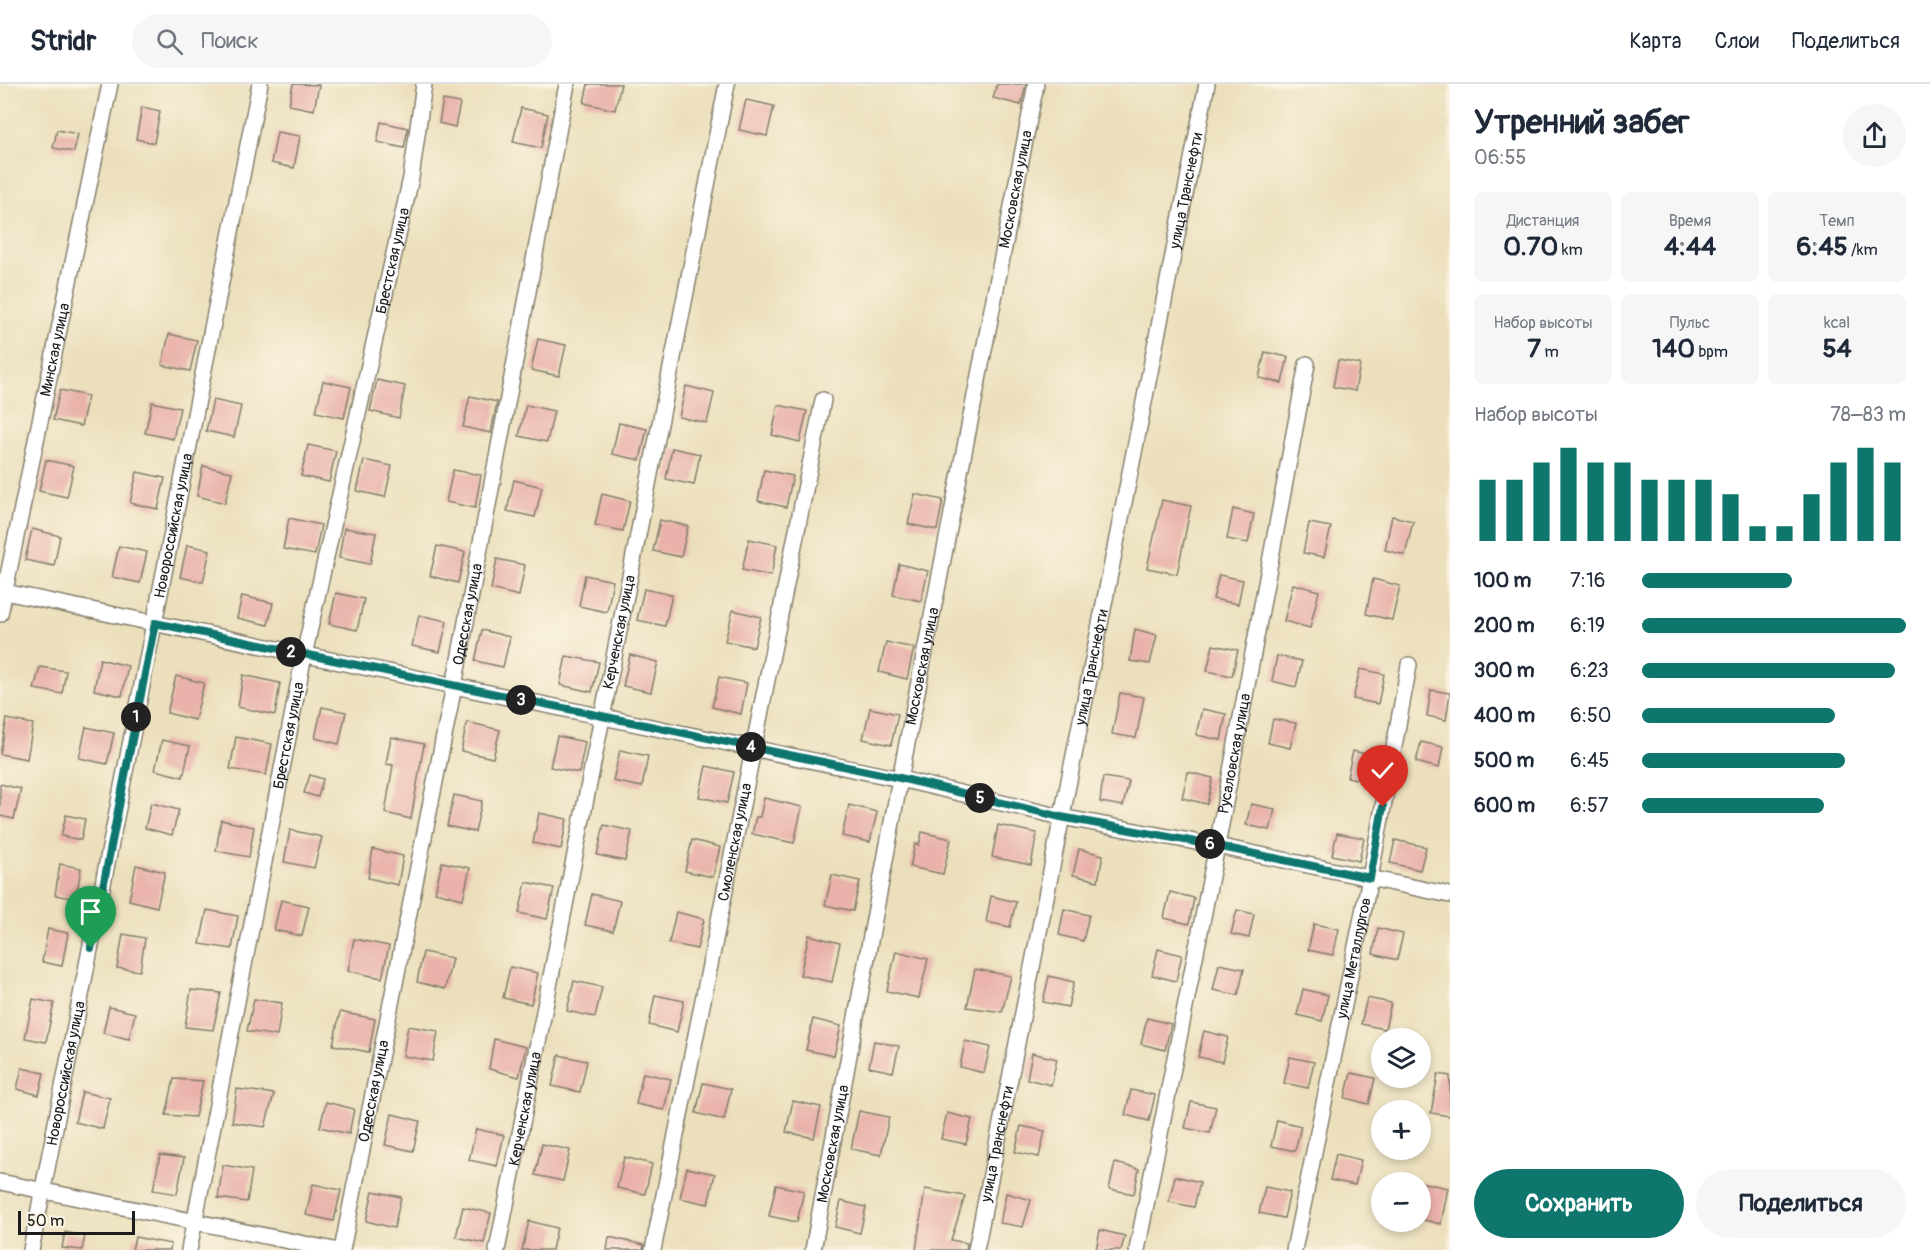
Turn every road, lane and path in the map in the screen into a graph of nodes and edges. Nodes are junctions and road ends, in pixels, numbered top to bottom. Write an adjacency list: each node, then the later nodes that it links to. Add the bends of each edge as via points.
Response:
1 (110, 84): 10 (street, Минская улица)
2 (260, 84): 12 (street, Новороссийская улица)
3 (424, 84): 13 (street, Брестская улица, via 411,178)
4 (567, 84): 15 (street, Одесская улица)
5 (727, 84): 16 (street, Керченская улица)
6 (1036, 84): 18 (street, Московская улица)
7 (1208, 84): 19 (street, улица Транснефти)
8 (1307, 363): 20 (street, Русаловская улица)
9 (824, 400): 17 (street, Смоленская улица)
10 (2, 592): 11 (street, Минская улица); 12 (street)
11 (0, 614)
12 (155, 623): 13 (street); 24 (street, Новороссийская улица)
13 (304, 655): 15 (street); 25 (street, Брестская улица)
14 (1409, 665): 21 (street, улица Металлургов)
15 (454, 686): 16 (street); 29 (street, Одесская улица)
16 (603, 717): 17 (street); 30 (street, Керченская улица)
17 (753, 748): 18 (street); 31 (street, Смоленская улица)
18 (900, 778): 19 (street); 32 (street, Московская улица)
19 (1061, 817): 20 (street); 33 (street, улица Транснефти)
20 (1217, 846): 21 (street); 34 (street, Русаловская улица)
21 (1370, 878): 22 (street); 35 (street, улица Металлургов)
22 (1450, 895)
23 (0, 1182): 24 (street)
24 (43, 1191): 25 (street); 26 (street, Новороссийская улица)
25 (194, 1221): 27 (street, Брестская улица); 28 (street)
26 (31, 1250)
27 (189, 1250)
28 (334, 1250)
29 (342, 1250)
30 (497, 1250)
31 (653, 1250)
32 (813, 1250)
33 (976, 1250)
34 (1137, 1250)
35 (1294, 1250)

